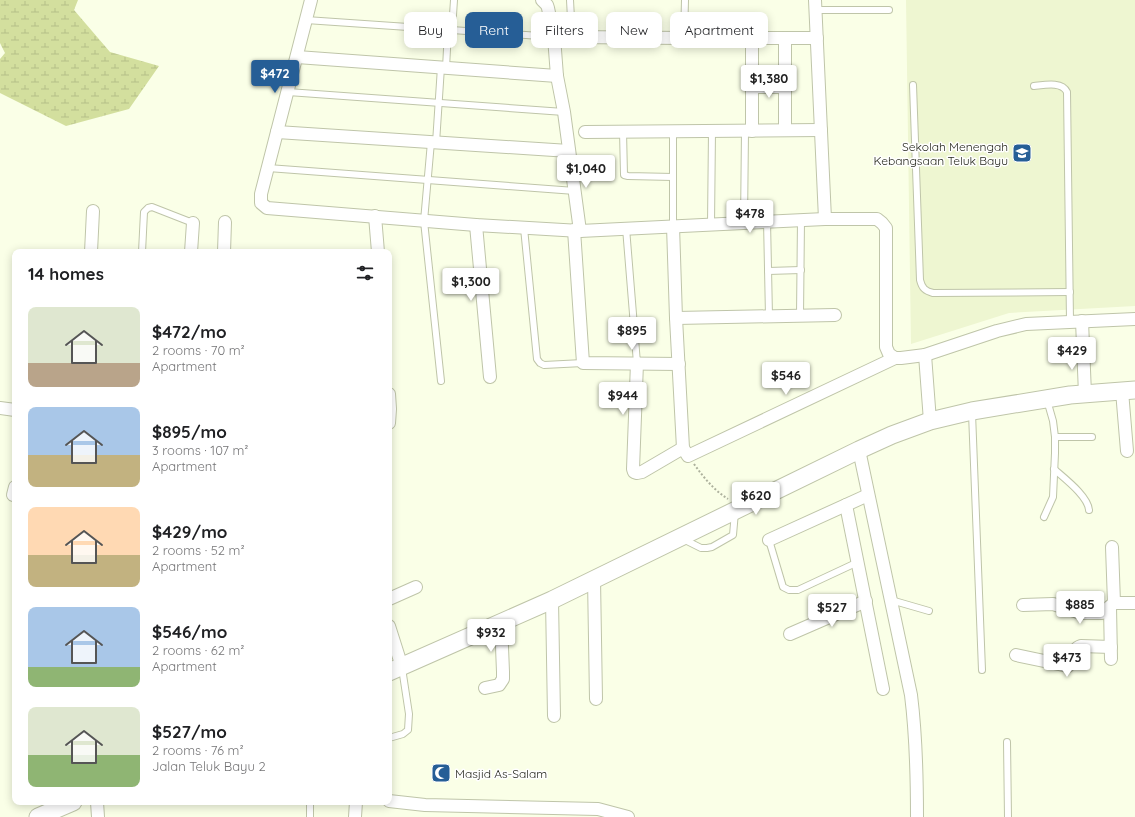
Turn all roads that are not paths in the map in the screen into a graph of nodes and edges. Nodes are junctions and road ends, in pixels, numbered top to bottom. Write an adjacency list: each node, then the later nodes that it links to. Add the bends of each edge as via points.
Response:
1 (312, 0): 12 (street)
2 (454, 0): 8 (lane)
3 (542, 0): 9 (street)
4 (570, 0): 10 (lane)
5 (685, 0): 11 (lane)
6 (816, 5): 7 (lane); 20 (street)
7 (888, 10)
8 (452, 12)
9 (549, 12)
10 (571, 12)
11 (685, 12)
12 (306, 20): 13 (lane); 24 (street)
13 (404, 27)
14 (457, 30): 15 (lane)
15 (531, 35)
16 (598, 37): 17 (street)
17 (670, 38)
18 (768, 38): 19 (street)
19 (785, 38): 20 (street); 30 (street)
20 (817, 38): 36 (street)
21 (447, 48): 25 (lane)
22 (555, 48): 26 (street)
23 (752, 48): 29 (street)
24 (297, 57): 25 (street); 31 (street)
25 (443, 68): 26 (street); 32 (lane)
26 (557, 76): 33 (street)
27 (913, 85): 70 (lane, via 922,287 933,293)
28 (1034, 86): 70 (lane, via 1061,85 1067,92)
29 (752, 87): 30 (street); 34 (street)
30 (785, 87): 35 (street)
31 (288, 92): 32 (lane); 40 (street)
32 (439, 103): 33 (lane); 42 (lane)
33 (564, 112): 43 (street)
34 (749, 130): 35 (street); 39 (street); 56 (lane)
35 (785, 130): 36 (street)
36 (821, 130): 50 (street)
37 (623, 131): 38 (street); 41 (street); 45 (lane, via 624,175)
38 (673, 131): 39 (street); 45 (lane)
39 (712, 131): 57 (lane)
40 (277, 132): 42 (street); 44 (street)
41 (585, 132)
42 (433, 143): 43 (street); 46 (lane)
43 (570, 151): 47 (street)
44 (268, 168): 46 (lane); 49 (street, via 261,194 261,203 267,208)
45 (673, 177): 59 (lane)
46 (427, 180): 47 (lane); 53 (lane)
47 (575, 191): 62 (street)
48 (93, 211): 63 (street)
49 (375, 216): 53 (street); 67 (street)
50 (825, 219): 51 (street); 79 (street, via 877,219 886,228 886,347 888,354)
51 (801, 220): 54 (street); 68 (lane)
52 (225, 222): 66 (street)
53 (424, 222): 58 (street); 84 (lane)
54 (767, 222): 56 (street); 69 (lane)
55 (194, 223): 64 (lane, via 152,207 148,208 144,212); 65 (street)
56 (744, 223): 57 (street)
57 (711, 224): 59 (street)
58 (476, 225): 60 (street); 83 (street)
59 (673, 226): 61 (street); 74 (street)
60 (524, 228): 62 (street); 80 (lane, via 537,359 544,365)
61 (626, 228): 62 (street); 81 (lane)
62 (577, 230): 80 (street)
63 (91, 249)
64 (142, 249)
65 (191, 249)
66 (224, 249)
67 (378, 249)
68 (801, 270): 69 (lane); 73 (lane)
69 (768, 271): 72 (lane)
70 (1070, 292): 76 (lane)
71 (835, 315): 73 (street)
72 (769, 316): 73 (street); 74 (street)
73 (800, 316)
74 (676, 318): 82 (street)
75 (1135, 319): 77 (street)
76 (1070, 321): 77 (street); 78 (street, via 1011,327)
77 (1082, 321): 86 (street)
78 (924, 355): 79 (street); 91 (street)
79 (895, 358): 94 (street, via 688,456)
80 (584, 363): 81 (street)
81 (636, 363): 82 (street); 94 (street, via 634,472 642,472)
82 (679, 364): 94 (street)
83 (490, 377)
84 (441, 381)
85 (1129, 390): 86 (main road); 96 (street)
86 (1085, 394): 87 (main road)
87 (1047, 399): 90 (main road); 92 (lane)
88 (0, 408): 89 (street)
89 (12, 410)
90 (972, 411): 91 (main road); 122 (lane)
91 (930, 421): 95 (main road)
92 (1055, 437): 93 (lane); 97 (lane)
93 (1092, 437)
94 (683, 448)
95 (858, 450): 98 (street); 100 (main road)
96 (1126, 451)
97 (1054, 469): 101 (lane, via 1079,493); 102 (lane, via 1053,497)
98 (868, 495): 99 (street); 111 (street)
99 (846, 505): 104 (street); 106 (street)
100 (738, 509): 103 (main road); 103 (lane, via 733,535 712,547 701,548)
101 (1089, 510)
102 (1044, 517)
103 (680, 537): 107 (main road)
104 (769, 540): 106 (lane, via 783,587 789,590 798,590)
105 (1112, 547): 115 (street)
106 (858, 562): 112 (street)
107 (594, 579): 110 (main road); 125 (street)
108 (416, 586): 109 (street)
109 (392, 598)
110 (552, 600): 117 (main road); 126 (street)
111 (891, 600): 116 (lane); 141 (street, via 914,716)
112 (866, 601): 118 (street); 124 (street)
113 (1135, 603): 115 (street, via 1119,602)
114 (1023, 605): 115 (street, via 1053,604 1081,613 1102,613)
115 (1112, 605): 120 (street, via 1111,653 1077,647 1068,666)
116 (930, 612)
117 (501, 622): 121 (main road); 123 (street, via 503,679 499,685)
118 (790, 634)
119 (392, 648): 121 (street)
120 (1016, 655)
121 (395, 669): 127 (lane, via 409,714 408,730)
122 (982, 670)
123 (485, 688)
124 (883, 689)
125 (596, 699)
126 (554, 716)
127 (392, 737)
128 (1007, 742): 142 (lane)
129 (392, 802): 134 (street)
130 (66, 805): 136 (main road)
131 (97, 805): 137 (street)
132 (310, 805): 138 (lane)
133 (356, 805): 139 (street)
134 (424, 811): 135 (street)
135 (582, 813): 140 (street, via 609,811)
136 (38, 817)
137 (98, 817)
138 (310, 817)
139 (355, 817)
140 (628, 817)
141 (917, 817)
142 (1008, 817)

